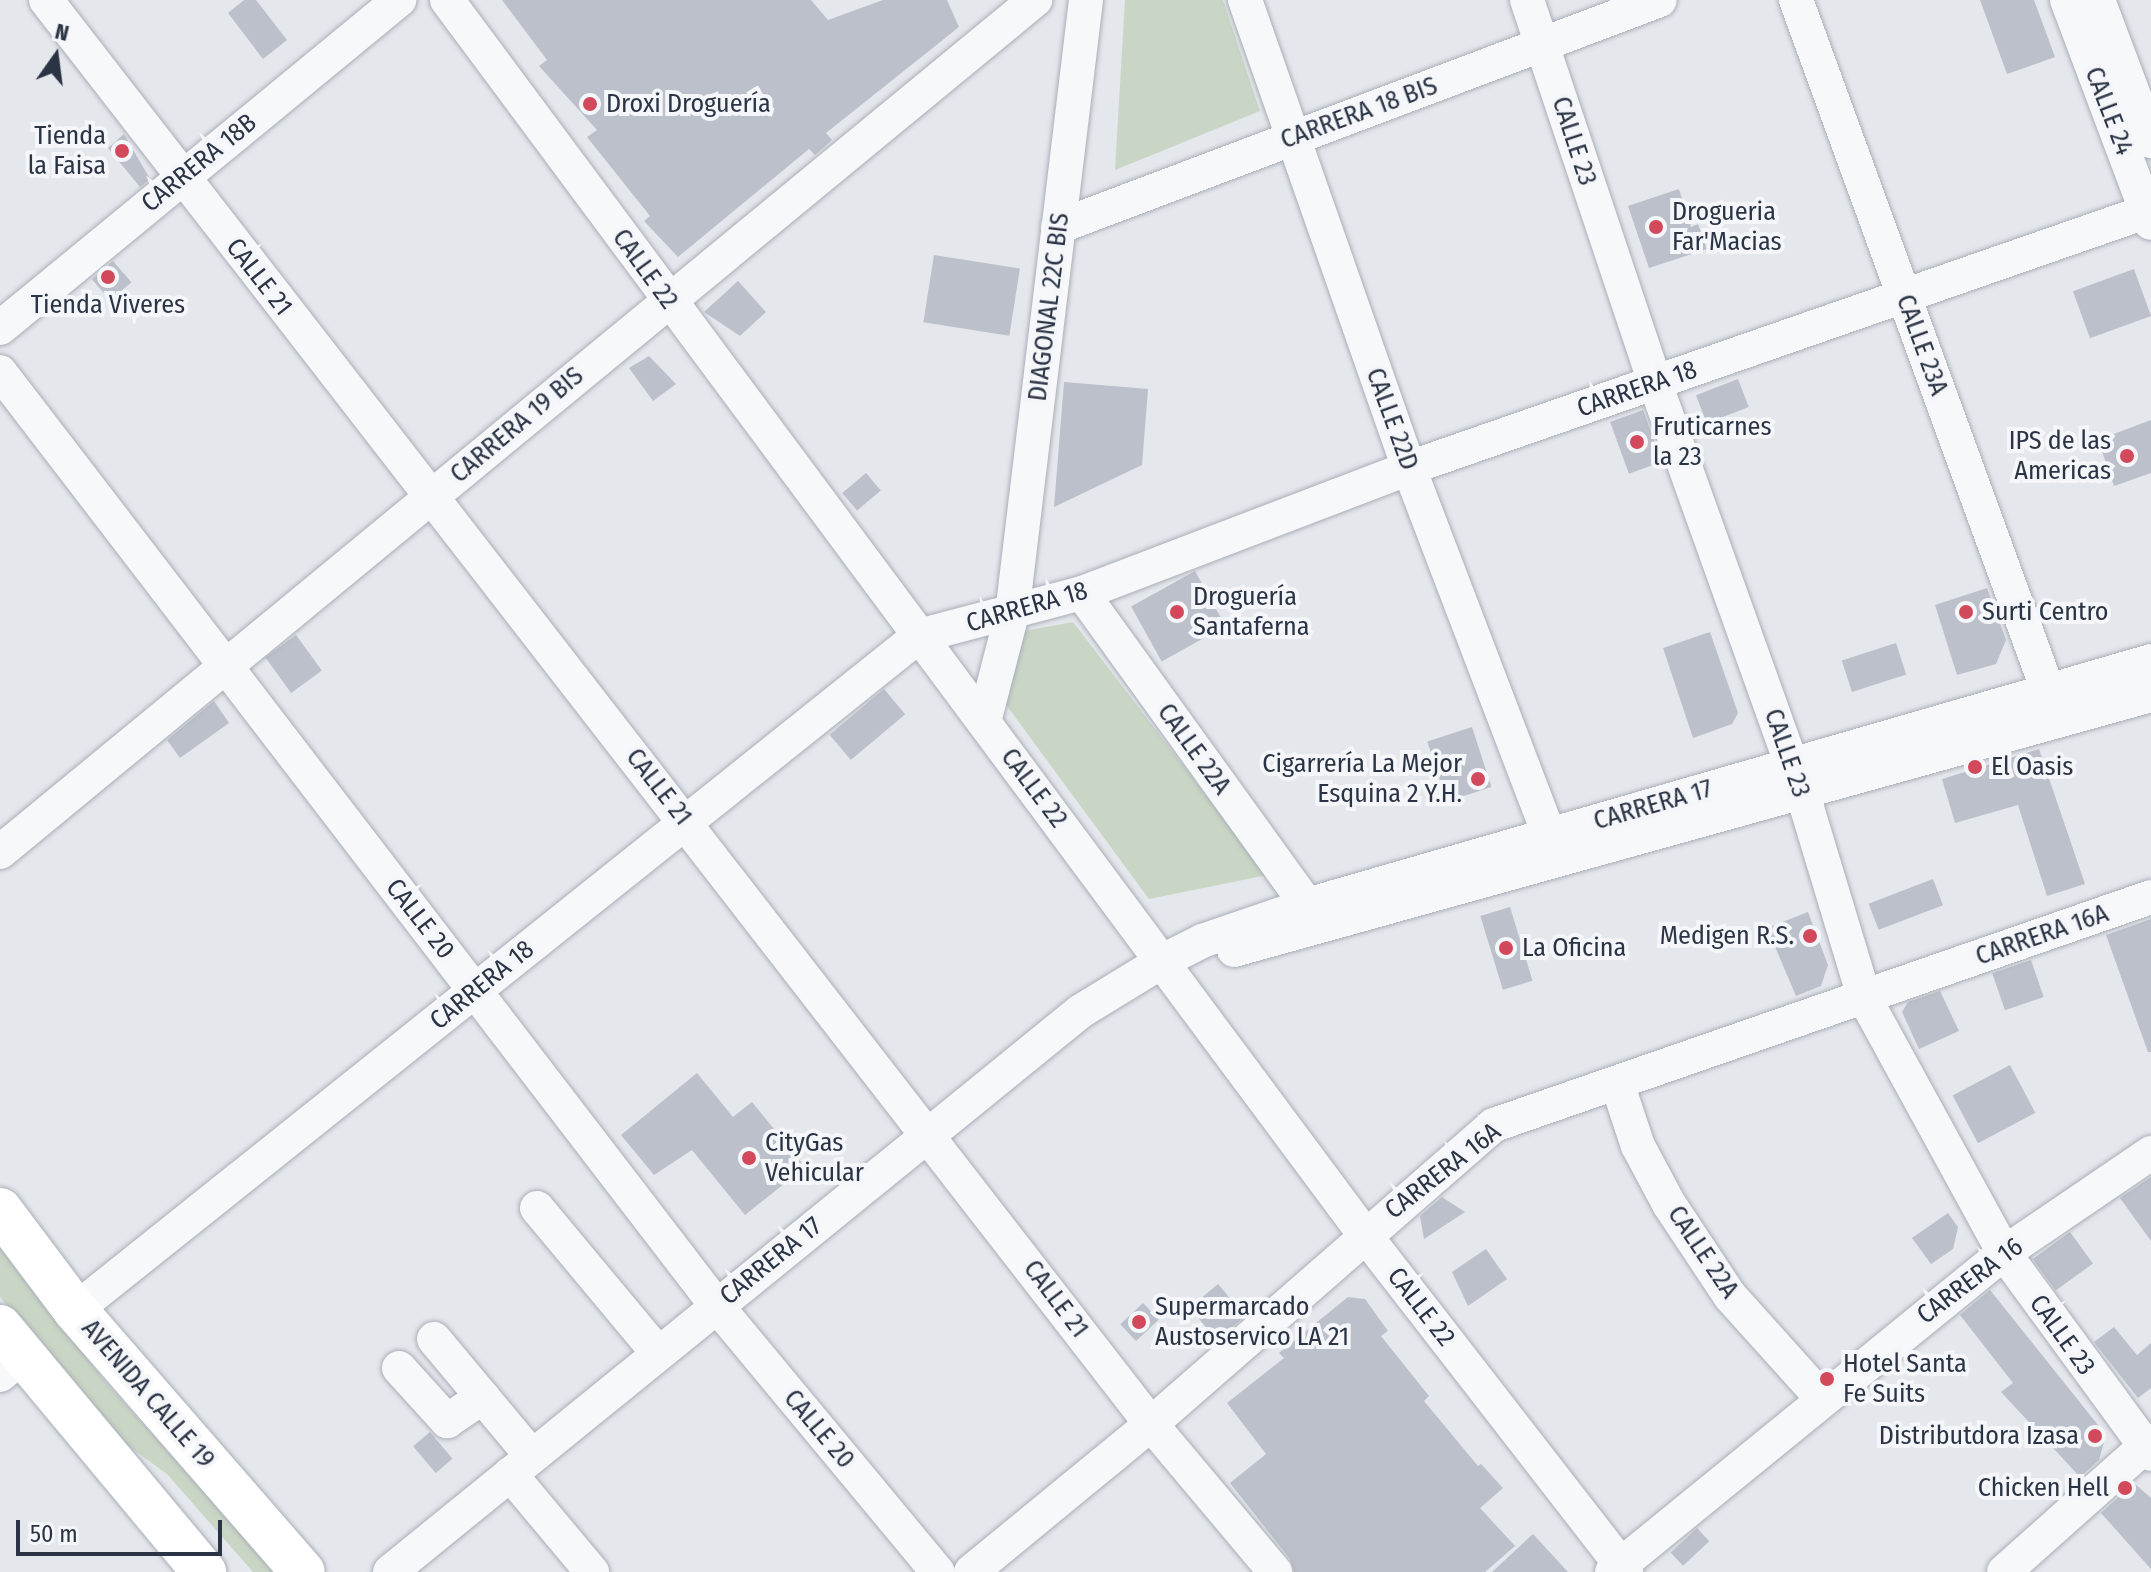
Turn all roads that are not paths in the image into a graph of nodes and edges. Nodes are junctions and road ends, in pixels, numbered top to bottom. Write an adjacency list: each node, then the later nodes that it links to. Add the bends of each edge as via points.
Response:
1 (46, 0): 15 (street, CALLE 21)
2 (399, 0): 15 (street, CARRERA 18B)
3 (447, 0): 19 (street, CALLE 22)
4 (1086, 0): 17 (street, DIAGONAL 22C BIS)
5 (1245, 0): 13 (street, CALLE 22D)
6 (1527, 0): 12 (street, CALLE 23)
7 (1660, 0): 12 (street, CARRERA 18 BIS)
8 (1796, 0): 18 (street, CALLE 23A)
9 (2067, 0): 16 (street, CALLE 24)
10 (2098, 0): 14 (street, CALLE 24)
11 (1008, 11): 19 (street, CARRERA 19 BIS)
12 (1542, 45): 13 (street, CARRERA 18 BIS); 22 (street, CALLE 23)
13 (1291, 138): 17 (street, CARRERA 18 BIS); 23 (street, CALLE 22D)
14 (2151, 141)
15 (181, 177): 20 (street, CARRERA 18B); 24 (street, CALLE 21)
16 (2150, 215): 18 (street, CARRERA 18)
17 (1058, 227): 26 (street, DIAGONAL 22C BIS)
18 (1905, 299): 22 (street, CARRERA 18); 30 (street, CALLE 23A)
19 (668, 301): 24 (street, CARRERA 19 BIS); 27 (street, CALLE 22)
20 (0, 328)
21 (0, 372): 29 (street, CALLE 20)
22 (1655, 383): 23 (street, CARRERA 18); 33 (street, CALLE 23)
23 (1409, 468): 25 (street, CARRERA 18); 35 (street, CALLE 22D)
24 (430, 497): 29 (street, CARRERA 19 BIS); 34 (street, CALLE 21)
25 (1082, 593): 26 (street, CARRERA 18); 38 (street, CALLE 22A)
26 (1012, 614): 27 (street, CARRERA 18); 32 (street, DIAGONAL 22C BIS)
27 (919, 636): 32 (street, CALLE 22); 34 (street, CARRERA 18)
28 (2151, 661): 30 (street, CARRERA 17)
29 (225, 665): 36 (street, CARRERA 19 BIS); 40 (street, CALLE 20)
30 (2048, 691): 33 (street, CARRERA 17)
31 (2151, 695): 33 (street, CARRERA 17)
32 (984, 722): 39 (street, CALLE 22, via 1137,922)
33 (1796, 779): 35 (street, CARRERA 17); 39 (street, CARRERA 17, via 1305,933); 41 (street, CALLE 23)
34 (687, 821): 40 (street, CARRERA 18); 43 (street, CALLE 21)
35 (1549, 835): 38 (street, CARRERA 17)
36 (0, 852)
37 (2151, 897): 41 (street, CARRERA 16A)
38 (1307, 905): 39 (street, CARRERA 17, via 1202,941)
39 (1161, 962): 43 (street, CARRERA 17, via 1081,1011); 47 (street, CALLE 22)
40 (475, 991): 49 (street, CALLE 20); 50 (street, CARRERA 18)
41 (1864, 997): 42 (street, CARRERA 16A); 48 (street, CALLE 23)
42 (1618, 1086): 47 (street, CARRERA 16A, via 1494,1125); 56 (street, CALLE 22A, via 1638,1146 1678,1217 1730,1296)
43 (930, 1133): 49 (street, CARRERA 17); 57 (street, CALLE 21)
44 (2151, 1153): 48 (street, CARRERA 16)
45 (537, 1208): 52 (street)
46 (0, 1210): 50 (main road, AVENIDA CALLE 19)
47 (1365, 1235): 57 (street, CARRERA 16A); 60 (street, CALLE 22)
48 (2004, 1253): 56 (street, CARRERA 16); 58 (street, CALLE 23)
49 (716, 1305): 52 (street, CARRERA 17); 65 (street, CALLE 20)
50 (75, 1310): 62 (main road, AVENIDA CALLE 19)
51 (434, 1339): 55 (street)
52 (657, 1352): 59 (street, CARRERA 17)
53 (7, 1353): 61 (main road)
54 (399, 1368): 55 (street, via 447,1421)
55 (483, 1397): 59 (street)
56 (1821, 1397): 60 (street, CARRERA 16)
57 (1151, 1424): 66 (street, CARRERA 16A); 67 (street, CALLE 21)
58 (2149, 1447): 68 (street)
59 (521, 1465): 63 (street, CARRERA 17); 64 (street)
60 (1619, 1570)
61 (204, 1572)
62 (303, 1572)
63 (390, 1572)
64 (592, 1572)
65 (938, 1572)
66 (971, 1572)
67 (1275, 1572)
68 (2004, 1572)

